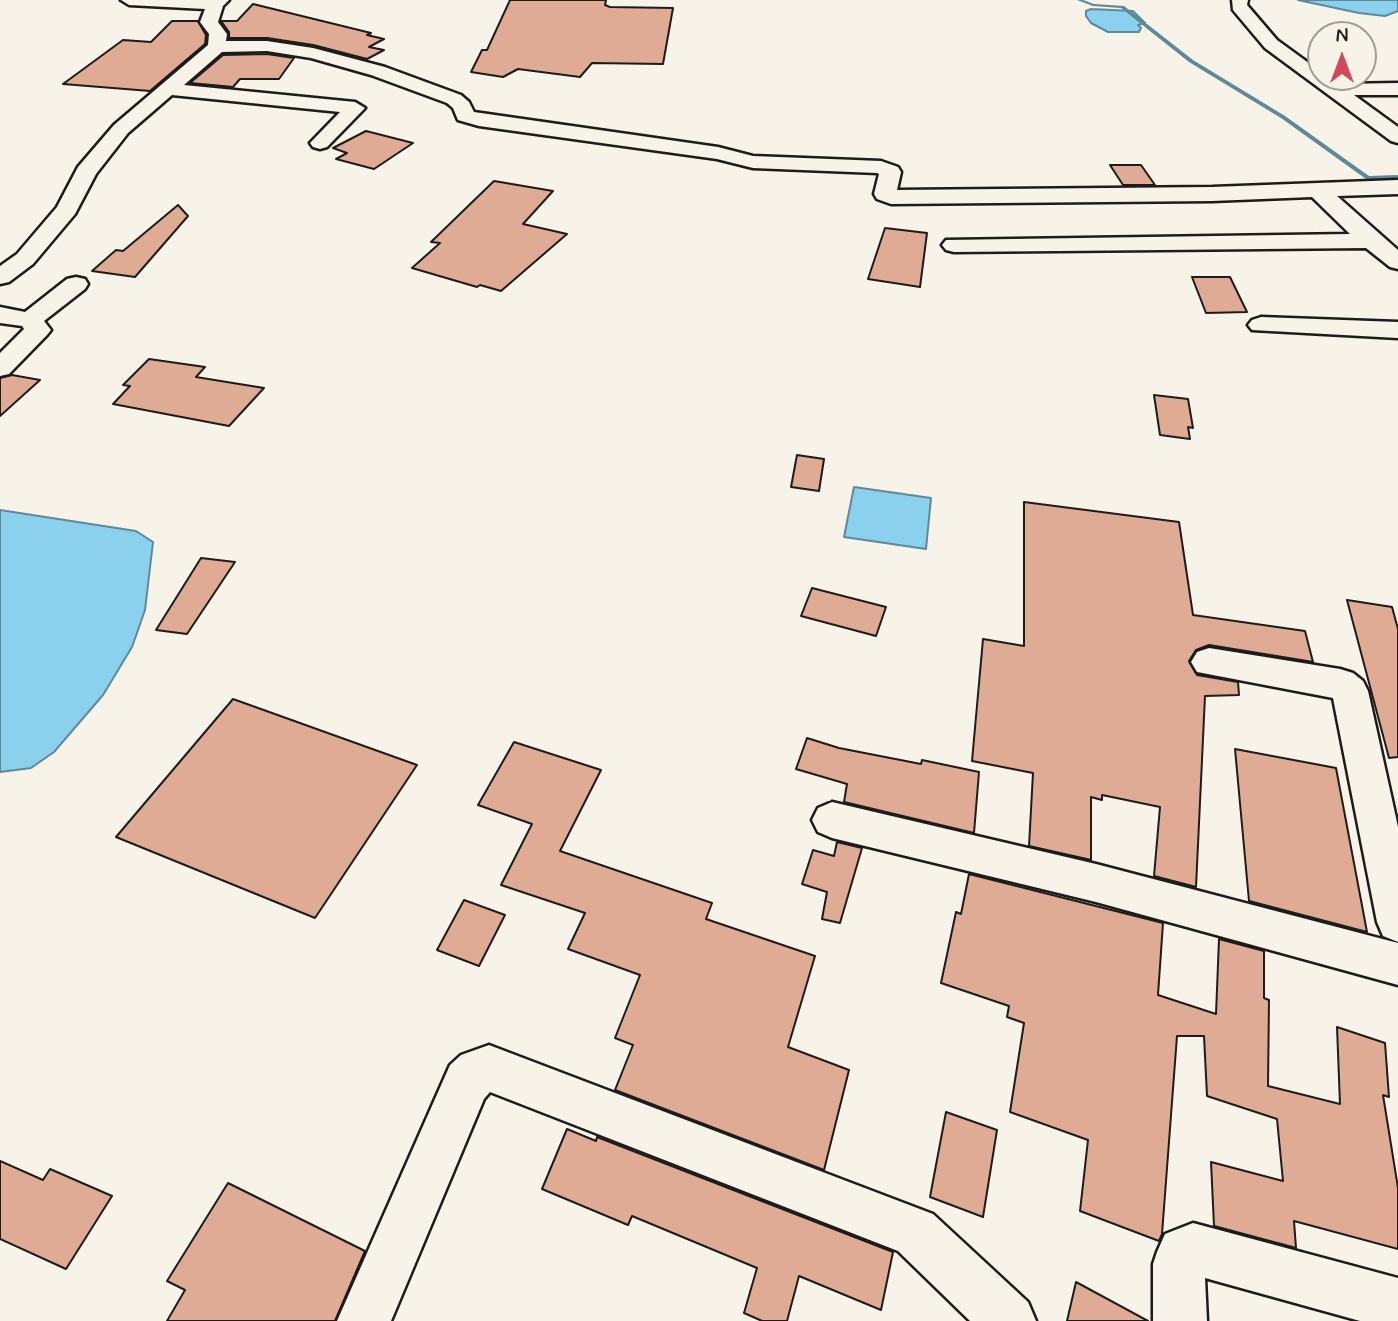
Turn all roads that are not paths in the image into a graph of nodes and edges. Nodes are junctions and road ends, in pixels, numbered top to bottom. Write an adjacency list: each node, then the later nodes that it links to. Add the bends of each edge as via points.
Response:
1 (129, 0): 3 (street)
2 (1240, 0): 5 (street, via 1238,6 1271,44)
3 (218, 2): 4 (street, via 209,22 218,34)
4 (217, 47): 6 (street); 13 (street, via 267,46 326,56 454,99 465,116 479,120 718,153 753,162 881,167 890,172 885,194 891,197)
5 (1307, 70)
6 (167, 89): 11 (street, via 355,108); 17 (street, via 121,129 86,172 67,209 25,259)
7 (1377, 89): 8 (street)
8 (1398, 89)
9 (1336, 91): 10 (street)
10 (1398, 137)
11 (320, 143)
12 (1398, 187): 13 (street)
13 (1317, 189): 14 (street)
14 (1371, 241): 15 (street); 16 (street)
15 (954, 245)
16 (1398, 262)
17 (0, 277)
18 (76, 284): 20 (street)
19 (0, 315): 20 (street)
20 (30, 320): 23 (street, via 38,330)
21 (1261, 325): 22 (street)
22 (1398, 330)
23 (0, 368)
24 (1209, 662): 26 (street, via 1340,683 1350,691)
25 (832, 820): 27 (street, via 1096,883)
26 (1398, 922)
27 (1398, 964)
28 (1398, 1305): 31 (street, via 1193,1249 1183,1252 1179,1264)
29 (364, 1321): 30 (street, via 467,1082 477,1072 489,1069 915,1232)
30 (1009, 1321)
31 (1180, 1321)

